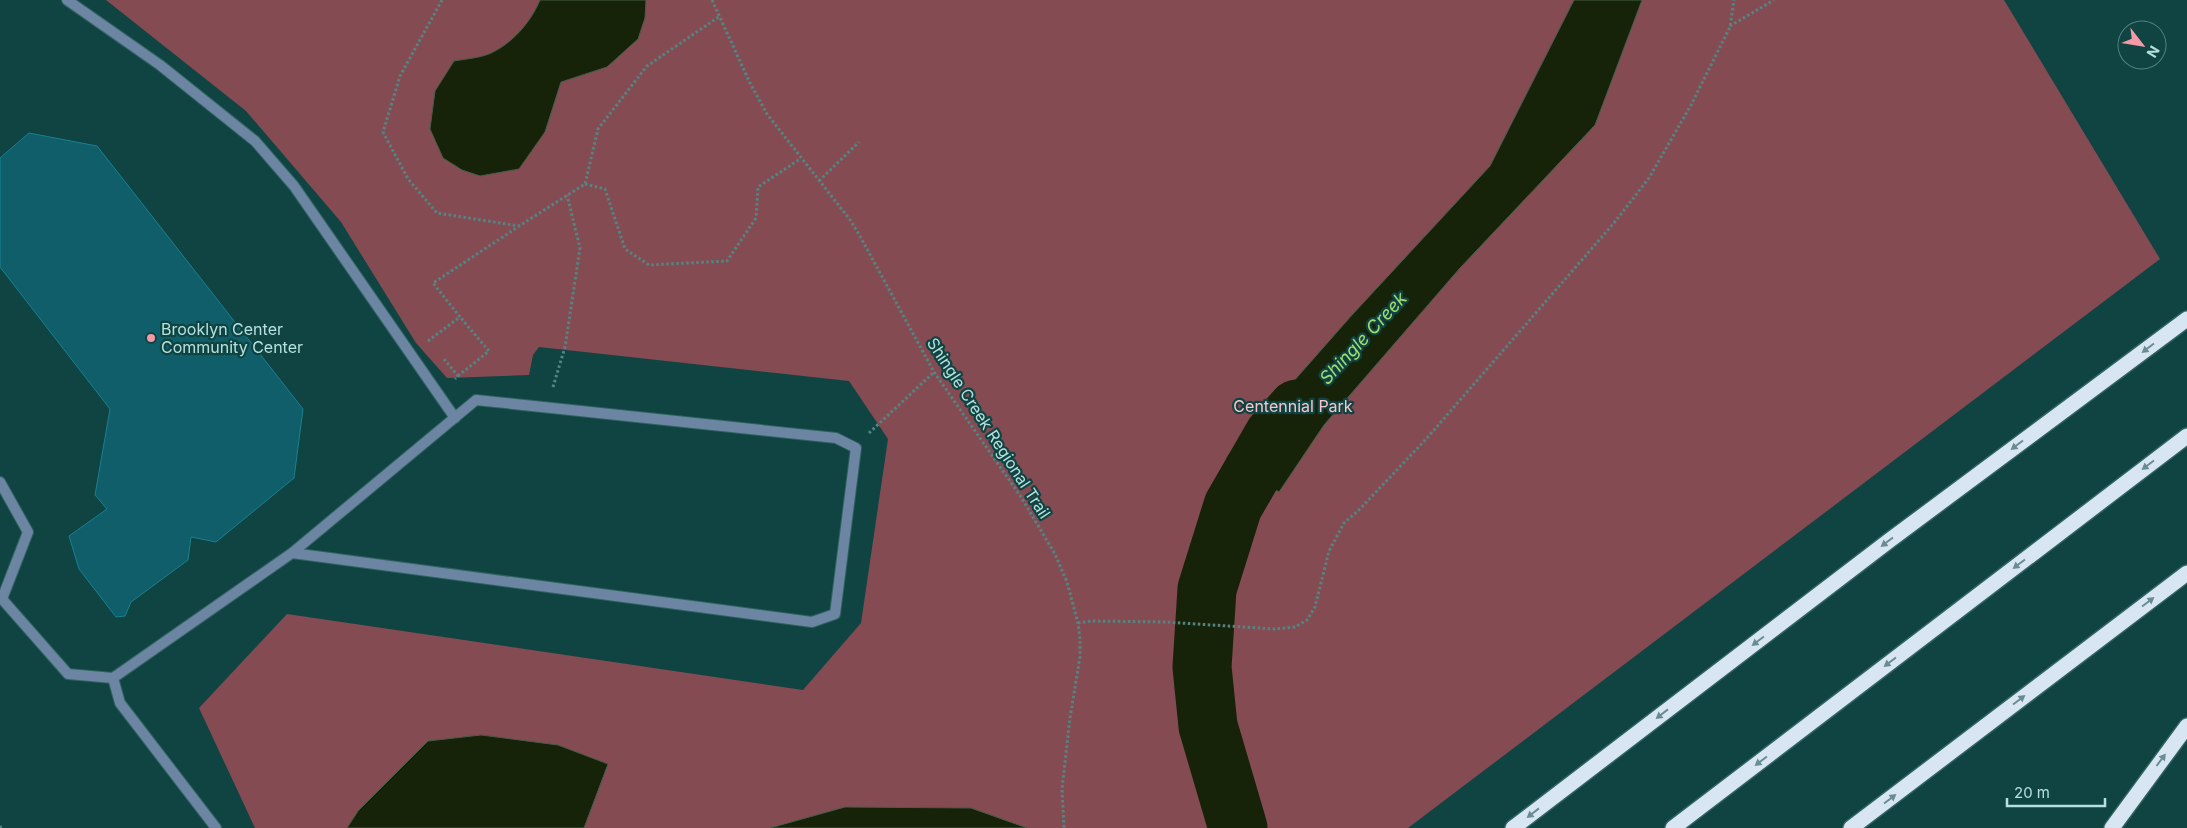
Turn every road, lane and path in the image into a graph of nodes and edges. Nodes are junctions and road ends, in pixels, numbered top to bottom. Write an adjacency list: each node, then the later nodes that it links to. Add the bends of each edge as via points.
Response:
1 (67, 0): 20 (lane, via 160,65 255,141 294,186)
2 (442, 0): 13 (path, via 400,76 383,132 408,179 437,213)
3 (712, 0): 6 (path, Shingle Creek Regional Trail)
4 (1734, 0): 7 (path)
5 (1774, 0): 7 (path)
6 (720, 16): 9 (path, Shingle Creek Regional Trail, via 759,100); 11 (path, via 647,66 598,129)
7 (1730, 27): 28 (path, via 1671,143 1634,199 1427,438 1344,523 1329,551 1315,607 1307,620 1295,628 1275,629 1165,622)
8 (859, 142): 10 (path)
9 (800, 159): 10 (path, Shingle Creek Regional Trail); 11 (path, via 758,187 756,218 727,260 649,265 625,249 605,189)
10 (819, 182): 18 (path, Shingle Creek Regional Trail, via 851,221)
11 (584, 184): 12 (path)
12 (567, 195): 13 (path); 21 (path, via 580,248 565,347)
13 (519, 226): 14 (path, via 433,283)
14 (460, 317): 16 (path, via 427,340); 19 (path, via 489,351)
15 (2187, 319): 33 (highway, one-way to 33, via 1890,540)
16 (434, 348)
17 (440, 355): 19 (path)
18 (934, 372): 24 (path); 28 (path, Shingle Creek Regional Trail, via 1038,524 1067,582)
19 (458, 376): 20 (path)
20 (438, 394): 22 (lane)
21 (547, 408): 22 (lane, via 476,400); 24 (lane, via 836,438)
22 (455, 418): 26 (lane)
23 (2187, 436): 34 (highway, one-way to 34)
24 (856, 448): 26 (lane, via 835,614 812,622)
25 (0, 482): 29 (lane, via 28,532 2,599 68,674)
26 (292, 554): 29 (lane)
27 (2187, 573): 35 (highway, one-way to 27)
28 (1078, 623): 32 (path, Shingle Creek Regional Trail, via 1080,657 1062,789)
29 (113, 678): 31 (lane, via 120,703)
30 (2187, 726): 36 (highway, one-way to 30)
31 (216, 828)
32 (1064, 828)
33 (1514, 828)
34 (1673, 828)
35 (1851, 828)
36 (2112, 828)

